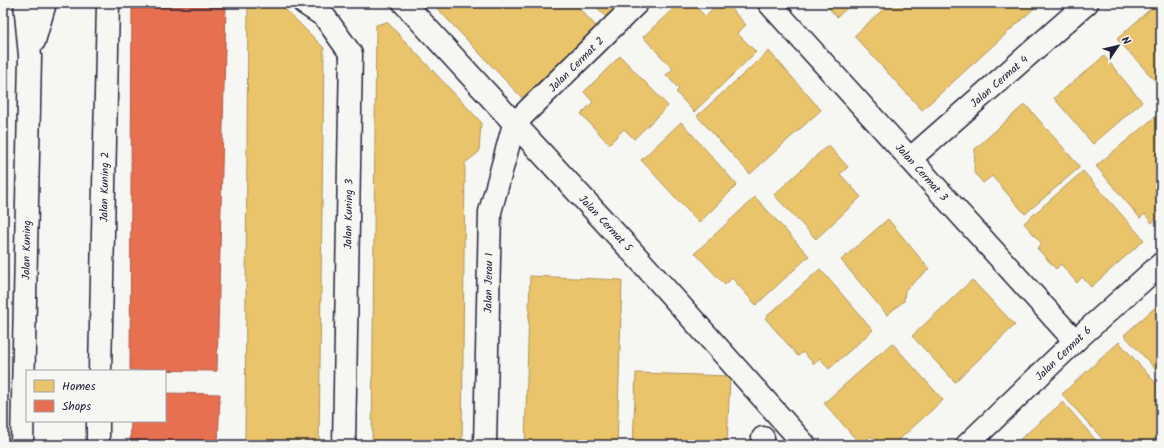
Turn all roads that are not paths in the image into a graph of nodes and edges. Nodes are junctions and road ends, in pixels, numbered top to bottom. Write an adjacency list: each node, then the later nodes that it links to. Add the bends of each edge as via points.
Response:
1 (25, 3): 9 (street, Jalan Kuning)
2 (44, 3): 9 (street, Jalan Kuning)
3 (108, 3): 14 (street, Jalan Kuning 2)
4 (304, 3): 18 (street, Jalan Kuning 3, via 324,16 351,54)
5 (404, 3): 10 (street, Jalan Cermat 5)
6 (637, 3): 10 (street, Jalan Cermat 2)
7 (769, 3): 11 (street, Jalan Cermat 3)
8 (1087, 3): 11 (street, Jalan Cermat 4)
9 (30, 56): 16 (street, Jalan Kuning)
10 (514, 124): 19 (street, Jalan Jerau 1, via 490,212); 20 (street, Jalan Cermat 5)
11 (910, 159): 13 (street, Jalan Cermat 3)
12 (1161, 264): 13 (street, Jalan Cermat 6)
13 (1074, 341): 21 (street, Jalan Cermat 6)
14 (100, 370)
15 (98, 422): 17 (street)
16 (22, 445)
17 (98, 445)
18 (344, 445)
19 (485, 445)
20 (805, 445)
21 (967, 445)

